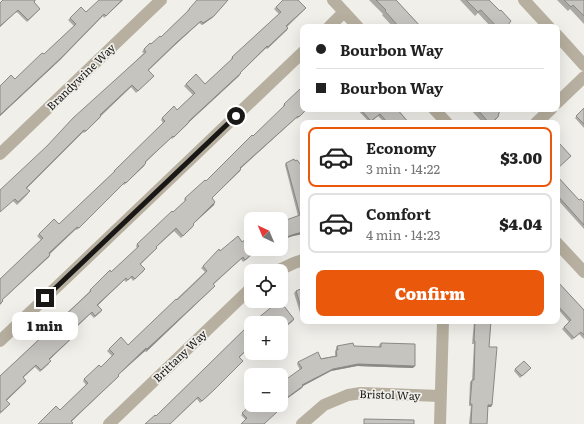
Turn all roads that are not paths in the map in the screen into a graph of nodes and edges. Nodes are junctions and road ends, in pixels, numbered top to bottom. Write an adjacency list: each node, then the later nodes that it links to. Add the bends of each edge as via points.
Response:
1 (161, 0): 17 (street, Brandywine Way)
2 (333, 0): 4 (street)
3 (524, 0): 7 (street)
4 (344, 12): 5 (street); 6 (street)
5 (332, 24)
6 (355, 24)
7 (546, 24)
8 (560, 38): 10 (street)
9 (300, 55): 24 (street)
10 (584, 65)
11 (584, 77): 12 (street)
12 (560, 100)
13 (437, 112): 15 (street)
14 (547, 112): 16 (street)
15 (444, 120)
16 (539, 120)
17 (0, 154)
18 (560, 246): 21 (street)
19 (300, 261): 20 (street)
20 (288, 266)
21 (584, 272)
22 (244, 295): 26 (street, Brittany Way)
23 (443, 324): 25 (street)
24 (0, 341)
25 (440, 396): 27 (street, Bristol Way, via 362,393 348,395 324,404); 28 (street)
26 (109, 424)
27 (302, 424)
28 (440, 424)

